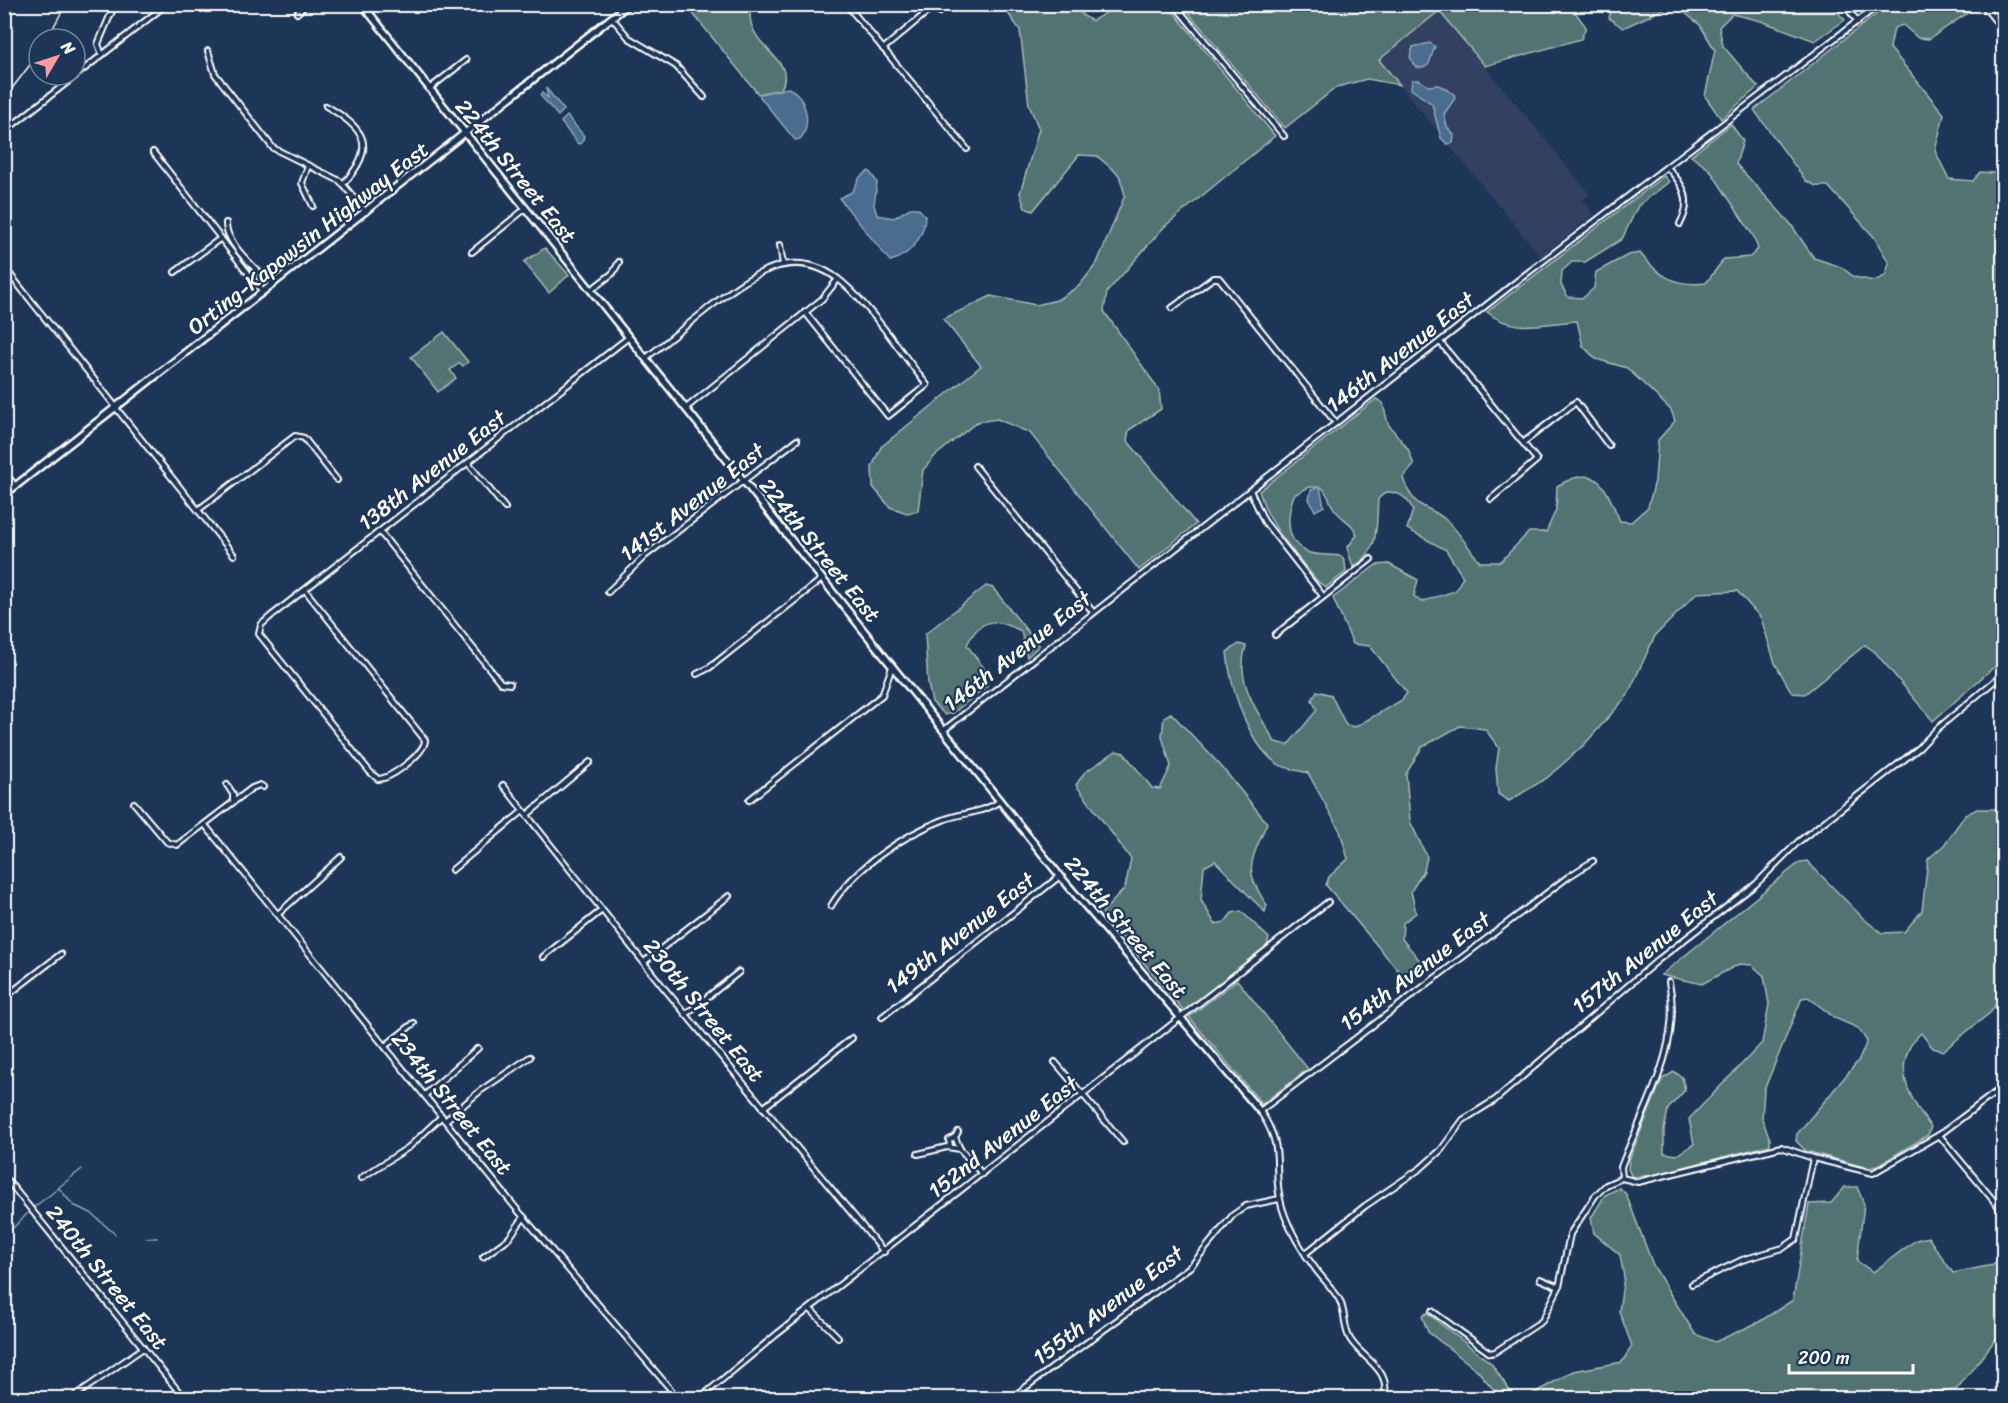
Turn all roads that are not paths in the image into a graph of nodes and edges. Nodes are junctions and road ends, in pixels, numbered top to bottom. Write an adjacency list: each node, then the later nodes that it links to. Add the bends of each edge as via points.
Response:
1 (115, 4): 18 (street, via 98,44)
2 (167, 4): 18 (street)
3 (308, 4): 12 (street)
4 (362, 4): 20 (street, 224th Street East)
5 (629, 4): 13 (street, Orting-Kapowsin Highway East)
6 (846, 4): 16 (street)
7 (1174, 4): 25 (street)
8 (1844, 4): 14 (street)
9 (1880, 4): 14 (street, 146th Avenue East)
10 (1982, 4): 15 (street)
11 (940, 12): 16 (street, via 932,8)
12 (297, 13)
13 (612, 18): 21 (street, via 629,38 676,66); 24 (street, Orting-Kapowsin Highway East)
14 (1858, 22): 29 (street, 146th Avenue East)
15 (2004, 31)
16 (883, 49): 26 (street)
17 (208, 51): 28 (street, via 214,74 273,148)
18 (102, 55): 23 (street)
19 (466, 60): 20 (street)
20 (429, 89): 24 (street, 224th Street East)
21 (704, 97)
22 (326, 106): 30 (street, via 352,122 361,133 360,163)
23 (14, 124)
24 (466, 135): 32 (street, 224th Street East); 33 (street, Orting-Kapowsin Highway East)
25 (1284, 136)
26 (967, 149)
27 (153, 152): 36 (street)
28 (308, 166): 30 (street); 31 (street, via 302,183)
29 (1667, 167): 35 (street, via 1686,192 1687,207); 50 (street, 146th Avenue East)
30 (343, 184): 33 (street)
31 (314, 206)
32 (525, 209): 38 (street); 45 (street, 224th Street East)
33 (367, 213): 44 (street, Orting-Kapowsin Highway East)
34 (226, 223): 44 (street, via 236,246)
35 (1680, 224)
36 (221, 238): 42 (street); 46 (street)
37 (780, 245): 40 (street)
38 (472, 252)
39 (619, 262): 45 (street, via 613,273)
40 (783, 265): 43 (street, via 813,267); 51 (street, via 745,279)
41 (4, 267): 52 (street)
42 (175, 272)
43 (838, 279): 48 (street); 48 (street, via 927,385 888,416)
44 (273, 285): 46 (street, Orting-Kapowsin Highway East)
45 (591, 290): 49 (street, 224th Street East)
46 (264, 293): 52 (street, Orting-Kapowsin Highway East)
47 (1172, 308): 54 (street, via 1219,278)
48 (805, 312): 53 (street)
49 (629, 338): 51 (street, 224th Street East); 58 (street, 138th Avenue East)
50 (1440, 342): 54 (street, 146th Avenue East); 56 (street)
51 (645, 358): 53 (street, 224th Street East)
52 (116, 408): 63 (street, Orting-Kapowsin Highway East); 68 (street)
53 (686, 408): 62 (street, 224th Street East)
54 (1336, 423): 64 (street, 146th Avenue East)
55 (797, 440): 62 (street, 141st Avenue East)
56 (1524, 442): 57 (street, via 1576,402); 66 (street, via 1537,461)
57 (1609, 446)
58 (468, 463): 67 (street); 69 (street, 138th Avenue East)
59 (975, 466): 76 (street)
60 (4, 473): 63 (street)
61 (338, 480): 68 (street, via 304,438 297,435)
62 (745, 482): 72 (street, 224th Street East); 74 (street, 141st Avenue East, via 645,556)
63 (15, 486): 65 (street, Orting-Kapowsin Highway East)
64 (1250, 490): 75 (street, via 1264,521); 76 (street, 146th Avenue East)
65 (4, 495)
66 (1491, 499)
67 (505, 508)
68 (198, 510): 70 (street)
69 (380, 532): 73 (street, 138th Avenue East); 81 (street, via 501,683)
70 (234, 555)
71 (1371, 559): 75 (street)
72 (822, 579): 78 (street, 224th Street East); 80 (street)
73 (305, 590): 73 (street, 138th Avenue East, via 263,622 258,631 370,772 381,780 389,778 426,743)
74 (608, 592)
75 (1323, 596): 77 (street)
76 (1093, 612): 82 (street, 146th Avenue East)
77 (1275, 635)
78 (892, 666): 82 (street, 224th Street East); 87 (street, via 882,695)
79 (2004, 673): 139 (street, 157th Avenue East, via 1495,1100 1463,1120 1441,1150 1421,1168)
80 (697, 674)
81 (510, 684)
82 (944, 730): 88 (street, 224th Street East)
83 (590, 762): 91 (street)
84 (227, 785): 89 (street)
85 (503, 785): 91 (street, 230th Street East)
86 (263, 787): 89 (street, via 252,788)
87 (749, 800)
88 (1001, 801): 96 (street, 224th Street East); 99 (street, via 983,811 943,820 910,835 846,884)
89 (233, 802): 92 (street)
90 (134, 803): 92 (street, via 167,842 175,845)
91 (525, 813): 95 (street); 100 (street, 230th Street East)
92 (205, 825): 101 (street, 234th Street East)
93 (341, 857): 101 (street)
94 (1593, 861): 121 (street, 154th Avenue East)
95 (452, 870)
96 (1060, 876): 109 (street, 149th Avenue East); 110 (street, 224th Street East)
97 (729, 896): 104 (street)
98 (1328, 902): 110 (street, 152nd Avenue East)
99 (831, 906)
100 (602, 910): 103 (street); 104 (street, 230th Street East)
101 (278, 914): 113 (street, 234th Street East)
102 (61, 954): 107 (street)
103 (543, 957)
104 (644, 962): 108 (street, 230th Street East)
105 (739, 972): 108 (street)
106 (1669, 982): 134 (street, via 1673,1011 1670,1034 1661,1068 1621,1167)
107 (4, 998)
108 (686, 1014): 120 (street, 230th Street East)
109 (882, 1017)
110 (1181, 1018): 119 (street, 152nd Avenue East); 121 (street, 224th Street East)
111 (414, 1023): 113 (street)
112 (852, 1038): 120 (street)
113 (385, 1046): 118 (street, 234th Street East)
114 (478, 1048): 118 (street)
115 (530, 1057): 122 (street)
116 (1054, 1062): 119 (street)
117 (2004, 1086): 124 (street)
118 (425, 1095): 122 (street, 234th Street East)
119 (1083, 1095): 126 (street); 131 (street, 152nd Avenue East)
120 (763, 1108): 138 (street, 230th Street East)
121 (1260, 1111): 135 (street, via 1276,1141)
122 (444, 1118): 133 (street, via 410,1147); 137 (street, 234th Street East)
123 (958, 1132): 125 (street)
124 (1939, 1136): 130 (street, via 1873,1173); 136 (street)
125 (955, 1137): 127 (street, via 949,1140); 128 (street)
126 (1123, 1142)
127 (950, 1146): 128 (street); 129 (street)
128 (960, 1149): 131 (street)
129 (918, 1154)
130 (1813, 1158): 134 (street, via 1777,1147 1638,1182); 142 (street, via 1796,1239 1783,1248 1742,1260)
131 (982, 1174): 138 (street, 152nd Avenue East)
132 (4, 1176): 147 (street, 240th Street East)
133 (361, 1178)
134 (1622, 1178): 143 (street, via 1594,1196 1570,1234)
135 (1280, 1199): 139 (street); 152 (street, 155th Avenue East, via 1246,1206 1233,1215 1191,1266)
136 (2004, 1213)
137 (524, 1217): 140 (street, via 508,1238); 150 (street, 234th Street East)
138 (884, 1252): 144 (street, 152nd Avenue East)
139 (1306, 1253): 153 (street, via 1338,1298 1350,1339 1383,1375)
140 (483, 1257)
141 (1540, 1279): 143 (street)
142 (1692, 1284)
143 (1559, 1287): 145 (street, via 1540,1324 1493,1353)
144 (810, 1309): 146 (street); 151 (street, 152nd Avenue East)
145 (1432, 1311)
146 (838, 1337)
147 (143, 1348): 148 (street); 149 (street, 240th Street East)
148 (72, 1398)
149 (184, 1398)
150 (678, 1398)
151 (700, 1398)
152 (1011, 1398)
153 (1384, 1398)

